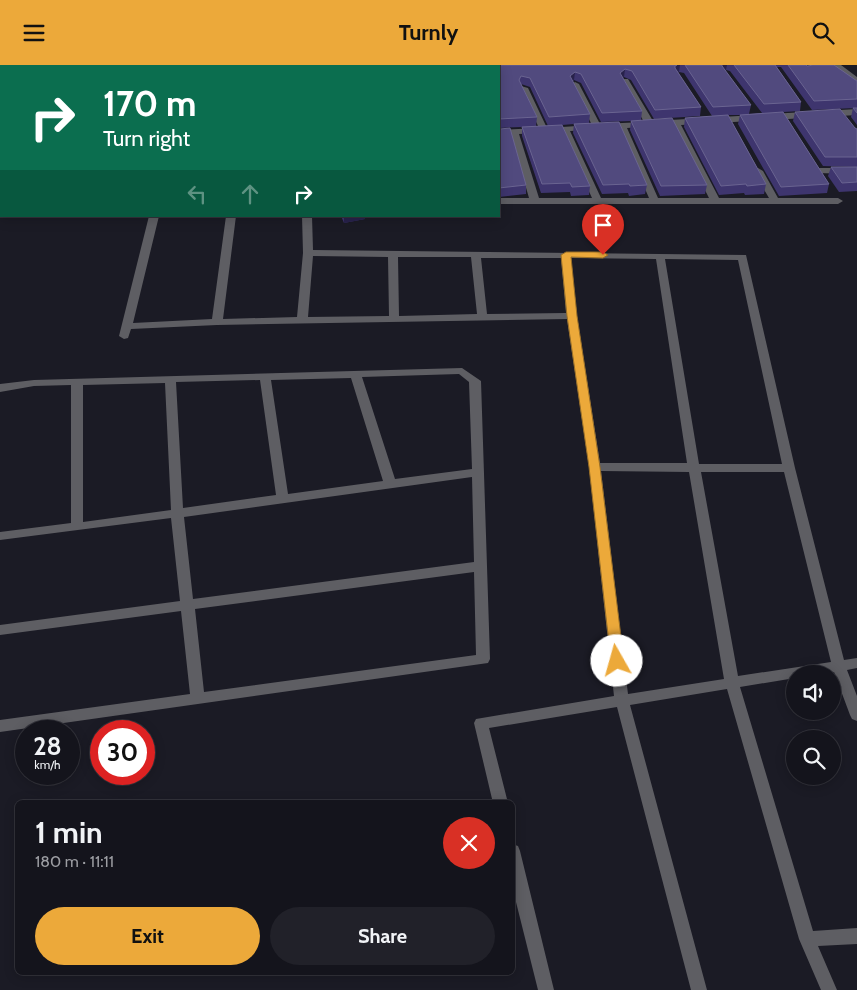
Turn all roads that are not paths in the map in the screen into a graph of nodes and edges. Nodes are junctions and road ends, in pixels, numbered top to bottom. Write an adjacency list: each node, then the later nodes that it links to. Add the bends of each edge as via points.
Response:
1 (836, 65): 3 (street)
2 (625, 81): 8 (street)
3 (857, 81)
4 (575, 84): 10 (street)
5 (524, 88): 12 (street)
6 (857, 112): 7 (street, via 844,116 805,111 787,120 756,114 731,123 705,117)
7 (675, 122): 8 (street); 23 (street)
8 (650, 124): 9 (street)
9 (622, 126): 10 (street); 22 (street)
10 (597, 127): 11 (street)
11 (565, 129): 12 (street); 21 (street)
12 (544, 131): 13 (street)
13 (514, 132): 14 (street); 20 (street)
14 (500, 133)
15 (752, 160): 24 (street)
16 (818, 170): 17 (street)
17 (857, 171)
18 (833, 193): 24 (street, via 838,201)
19 (500, 201): 20 (street)
20 (535, 201): 21 (street)
21 (598, 201): 22 (street)
22 (655, 201): 23 (street)
23 (715, 201): 24 (street)
24 (775, 201)
25 (154, 217): 37 (street, via 126,331)
26 (231, 217): 37 (street)
27 (307, 217): 28 (street)
28 (308, 253): 29 (street); 36 (street)
29 (393, 253): 30 (street); 35 (street)
30 (476, 253): 31 (street); 34 (street)
31 (566, 255): 32 (street); 33 (street)
32 (660, 256): 44 (street); 45 (street, via 742,257)
33 (572, 316): 34 (street); 43 (street)
34 (482, 317): 35 (street)
35 (394, 319): 36 (street)
36 (302, 321): 37 (street)
37 (217, 323)
38 (356, 375): 39 (street); 46 (street, via 462,371 475,381); 47 (street)
39 (265, 377): 40 (street); 48 (street)
40 (170, 380): 41 (street); 49 (street)
41 (78, 382): 42 (street); 50 (street)
42 (0, 387)
43 (594, 467): 44 (street); 62 (street)
44 (694, 468): 45 (street); 60 (street)
45 (789, 468): 56 (street)
46 (478, 472): 47 (street); 52 (street)
47 (390, 484): 48 (street)
48 (283, 499): 49 (street)
49 (177, 513): 50 (street); 53 (street)
50 (77, 527): 51 (street)
51 (0, 536)
52 (481, 566): 53 (street); 61 (street, via 483,659)
53 (188, 604): 54 (street); 61 (street)
54 (0, 631)
55 (857, 663): 57 (street)
56 (839, 665)
57 (841, 666)
58 (841, 671): 63 (street)
59 (786, 674): 60 (street)
60 (732, 683): 62 (street); 68 (street)
61 (198, 699): 64 (street)
62 (622, 700): 65 (street, via 481,723); 70 (street)
63 (857, 715)
64 (0, 726)
65 (500, 800)
66 (515, 863): 69 (street)
67 (857, 936): 68 (street)
68 (807, 939): 71 (street)
69 (546, 990)
70 (699, 990)
71 (829, 990)

